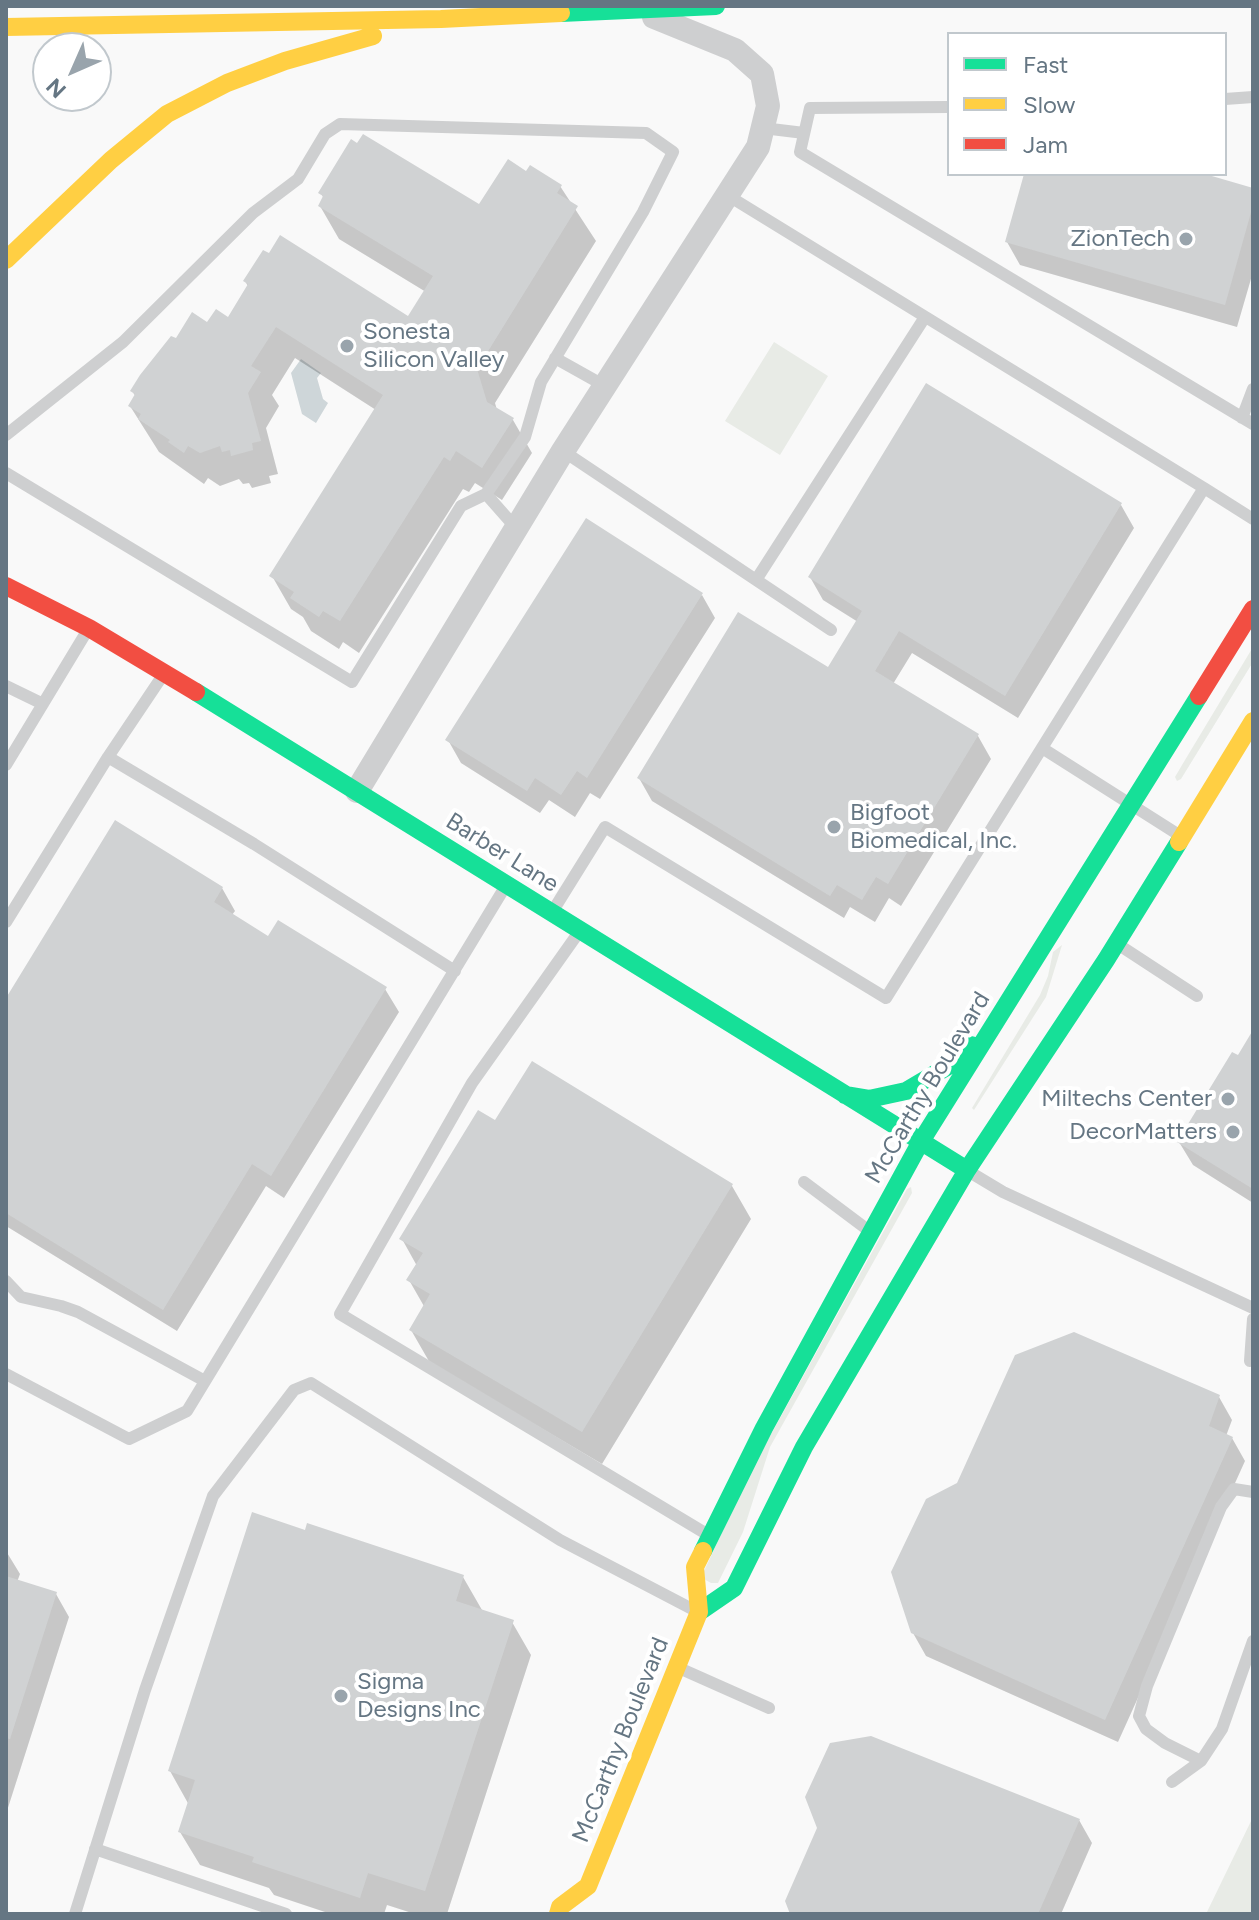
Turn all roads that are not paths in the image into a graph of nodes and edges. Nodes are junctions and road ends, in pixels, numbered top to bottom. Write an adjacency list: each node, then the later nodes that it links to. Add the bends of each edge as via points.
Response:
1 (716, 6): 2 (main road)
2 (634, 9): 3 (main road); 8 (street, via 735,50 762,74)
3 (441, 19): 4 (main road); 11 (main road, via 285,61 167,114)
4 (6, 27)
5 (1253, 97): 6 (lane)
6 (1227, 99)
7 (947, 107): 9 (lane, via 810,108)
8 (766, 117): 9 (lane); 10 (street, via 758,147)
9 (804, 133): 16 (lane, via 800,152)
10 (727, 195): 12 (lane); 14 (street)
11 (6, 260)
12 (925, 317): 20 (lane); 24 (lane)
13 (555, 358): 14 (lane); 17 (lane, via 673,152 646,133 340,124 325,134 298,179 253,213 123,342); 21 (lane, via 541,382 525,437)
14 (605, 386): 18 (street)
15 (1253, 389): 16 (lane)
16 (1248, 421)
17 (6, 435)
18 (563, 451): 23 (street); 24 (lane)
19 (6, 473): 21 (lane, via 352,682 461,506)
20 (1204, 488): 22 (lane); 33 (lane)
21 (486, 494): 23 (lane)
22 (1253, 519)
23 (516, 528): 36 (street)
24 (756, 580): 28 (lane)
25 (6, 586): 27 (main road, Barber Lane)
26 (1253, 609): 37 (main road, McCarthy Boulevard)
27 (89, 628): 29 (main road, Barber Lane); 31 (lane)
28 (831, 630)
29 (165, 673): 34 (lane); 36 (main road, Barber Lane)
30 (6, 686): 31 (lane)
31 (43, 704): 35 (lane)
32 (1253, 721): 38 (main road)
33 (1042, 748): 37 (lane); 40 (lane, via 886,998 605,827)
34 (108, 757): 41 (lane); 44 (lane)
35 (6, 765)
36 (357, 791): 39 (main road, Barber Lane)
37 (1131, 805): 38 (lane); 46 (main road, McCarthy Boulevard)
38 (1182, 836): 43 (main road)
39 (507, 884): 40 (main road, Barber Lane); 44 (lane)
40 (552, 912): 42 (main road, Barber Lane)
41 (6, 922)
42 (581, 930): 47 (main road, Barber Lane); 59 (lane, via 472,1083 340,1314)
43 (1116, 943): 45 (lane); 49 (main road)
44 (455, 971): 57 (lane)
45 (1197, 996)
46 (994, 1023): 47 (main road, via 950,1065 906,1091 869,1099); 48 (main road, McCarthy Boulevard)
47 (845, 1095): 48 (main road, Barber Lane)
48 (920, 1143): 49 (main road, Barber Lane); 51 (main road, McCarthy Boulevard)
49 (967, 1170): 53 (lane, via 1003,1192); 60 (main road, via 804,1447 734,1588)
50 (804, 1182): 51 (lane)
51 (871, 1232): 59 (main road, McCarthy Boulevard)
52 (6, 1281): 57 (lane, via 21,1297 78,1312)
53 (1253, 1308)
54 (1253, 1319): 55 (lane)
55 (1250, 1361)
56 (6, 1374): 57 (lane, via 129,1439 187,1411)
57 (205, 1381)
58 (1253, 1492): 64 (lane, via 1234,1489 1221,1507 1139,1716 1165,1743)
59 (710, 1536): 60 (main road, McCarthy Boulevard, via 695,1567)
60 (699, 1612): 62 (main road, McCarthy Boulevard); 66 (lane, via 560,1540 311,1383 294,1390 213,1496)
61 (1253, 1641): 64 (lane, via 1222,1729)
62 (676, 1667): 63 (lane); 69 (main road, McCarthy Boulevard, via 591,1893 560,1907)
63 (769, 1708)
64 (1201, 1761): 65 (lane)
65 (1172, 1782)
66 (95, 1849): 67 (lane); 68 (lane)
67 (75, 1914)
68 (286, 1914)
69 (558, 1914)

